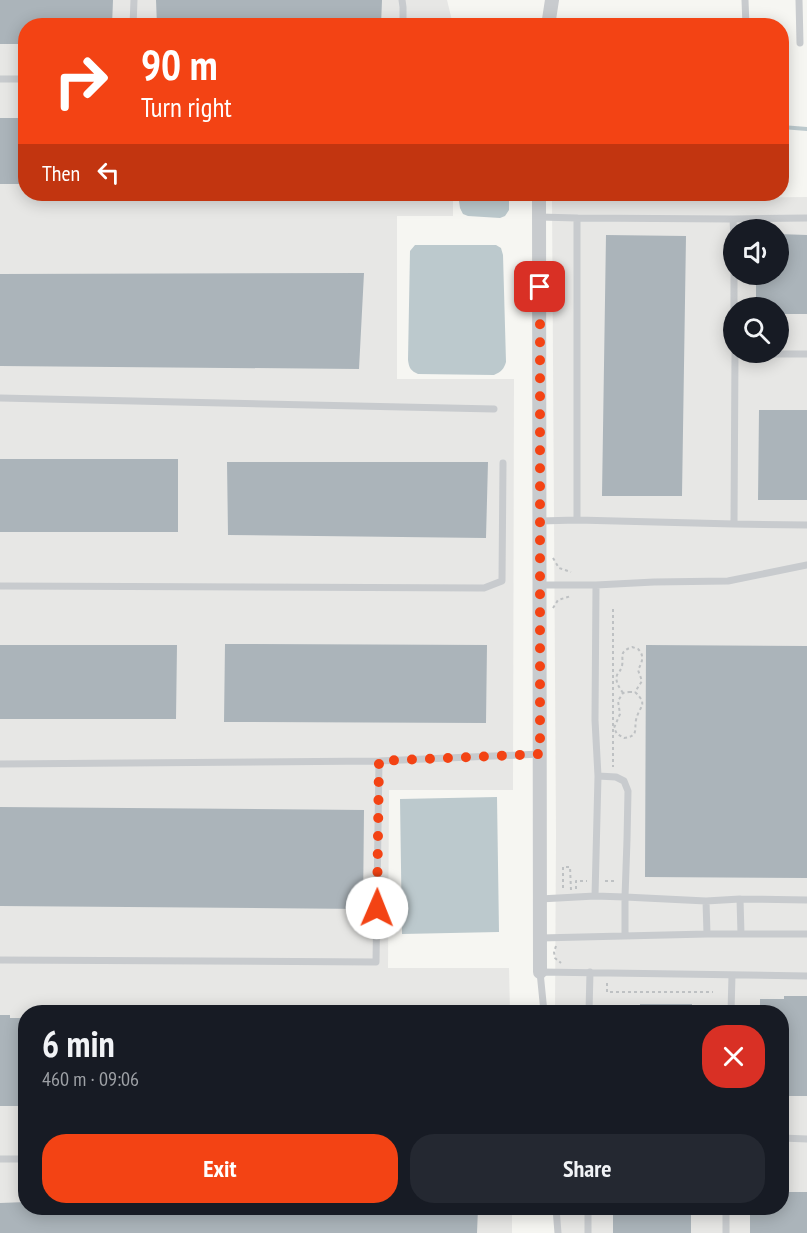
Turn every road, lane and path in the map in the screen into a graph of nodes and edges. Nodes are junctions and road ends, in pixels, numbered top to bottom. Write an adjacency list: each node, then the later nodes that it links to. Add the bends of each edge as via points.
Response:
1 (134, 0): 6 (lane)
2 (402, 0): 7 (lane)
3 (552, 0): 8 (street)
4 (745, 0): 9 (lane)
5 (799, 0): 10 (lane)
6 (134, 18)
7 (403, 18)
8 (549, 18)
9 (746, 18)
10 (800, 43)
11 (0, 79): 12 (lane)
12 (18, 79)
13 (539, 201): 14 (street)
14 (539, 217): 16 (lane); 26 (street)
15 (807, 218): 18 (lane)
16 (577, 219): 17 (lane); 25 (lane)
17 (723, 219)
18 (733, 219)
19 (789, 354): 20 (lane)
20 (807, 354)
21 (735, 363): 27 (lane)
22 (0, 398): 23 (lane)
23 (494, 409)
24 (503, 463): 34 (lane, via 502,581 484,588)
25 (577, 520): 26 (lane); 27 (lane)
26 (540, 521): 32 (street)
27 (734, 524): 28 (lane)
28 (807, 525)
29 (552, 555): 31 (path, via 559,568)
30 (807, 565): 33 (lane, via 728,581)
31 (571, 572)
32 (540, 585): 33 (lane); 41 (street)
33 (596, 585): 45 (lane)
34 (0, 586)
35 (571, 596): 37 (path, via 558,600)
36 (613, 609): 40 (path)
37 (552, 610)
38 (635, 692): 39 (path); 39 (path, via 642,681 638,670 643,661 639,649 632,647 622,655 616,679); 40 (path, via 642,706 635,733 624,738)
39 (623, 693): 40 (path)
40 (614, 728): 44 (path)
41 (540, 754): 42 (lane); 52 (street)
42 (379, 761): 43 (lane); 62 (lane, via 376,962)
43 (0, 764)
44 (613, 770)
45 (598, 776): 50 (lane); 51 (lane, via 624,781 628,791)
46 (590, 881): 49 (path, via 576,881 576,890 570,890 570,867 563,867)
47 (604, 881): 48 (path)
48 (620, 881)
49 (563, 892)
50 (596, 896): 51 (lane); 52 (lane)
51 (625, 897): 55 (lane); 59 (lane)
52 (540, 899): 60 (street)
53 (740, 899): 54 (lane); 55 (lane); 57 (lane)
54 (807, 900)
55 (706, 901): 56 (lane)
56 (707, 934): 57 (lane); 59 (lane)
57 (741, 934): 58 (lane)
58 (807, 934)
59 (625, 936): 60 (lane)
60 (540, 938): 64 (street)
61 (560, 944): 63 (path, via 554,952)
62 (0, 960)
63 (562, 963)
64 (540, 972): 65 (lane); 70 (lane)
65 (590, 972): 66 (lane); 71 (lane)
66 (732, 975): 67 (lane); 72 (lane)
67 (807, 976)
68 (607, 983): 69 (path, via 607,992)
69 (713, 992)
70 (543, 1005)
71 (589, 1005)
72 (731, 1005)
73 (789, 1138): 74 (lane)
74 (807, 1139)
75 (0, 1159): 76 (lane)
76 (18, 1159)
77 (557, 1215): 80 (lane)
78 (588, 1215): 81 (lane)
79 (726, 1215): 82 (lane)
80 (558, 1233)
81 (588, 1233)
82 (726, 1233)

